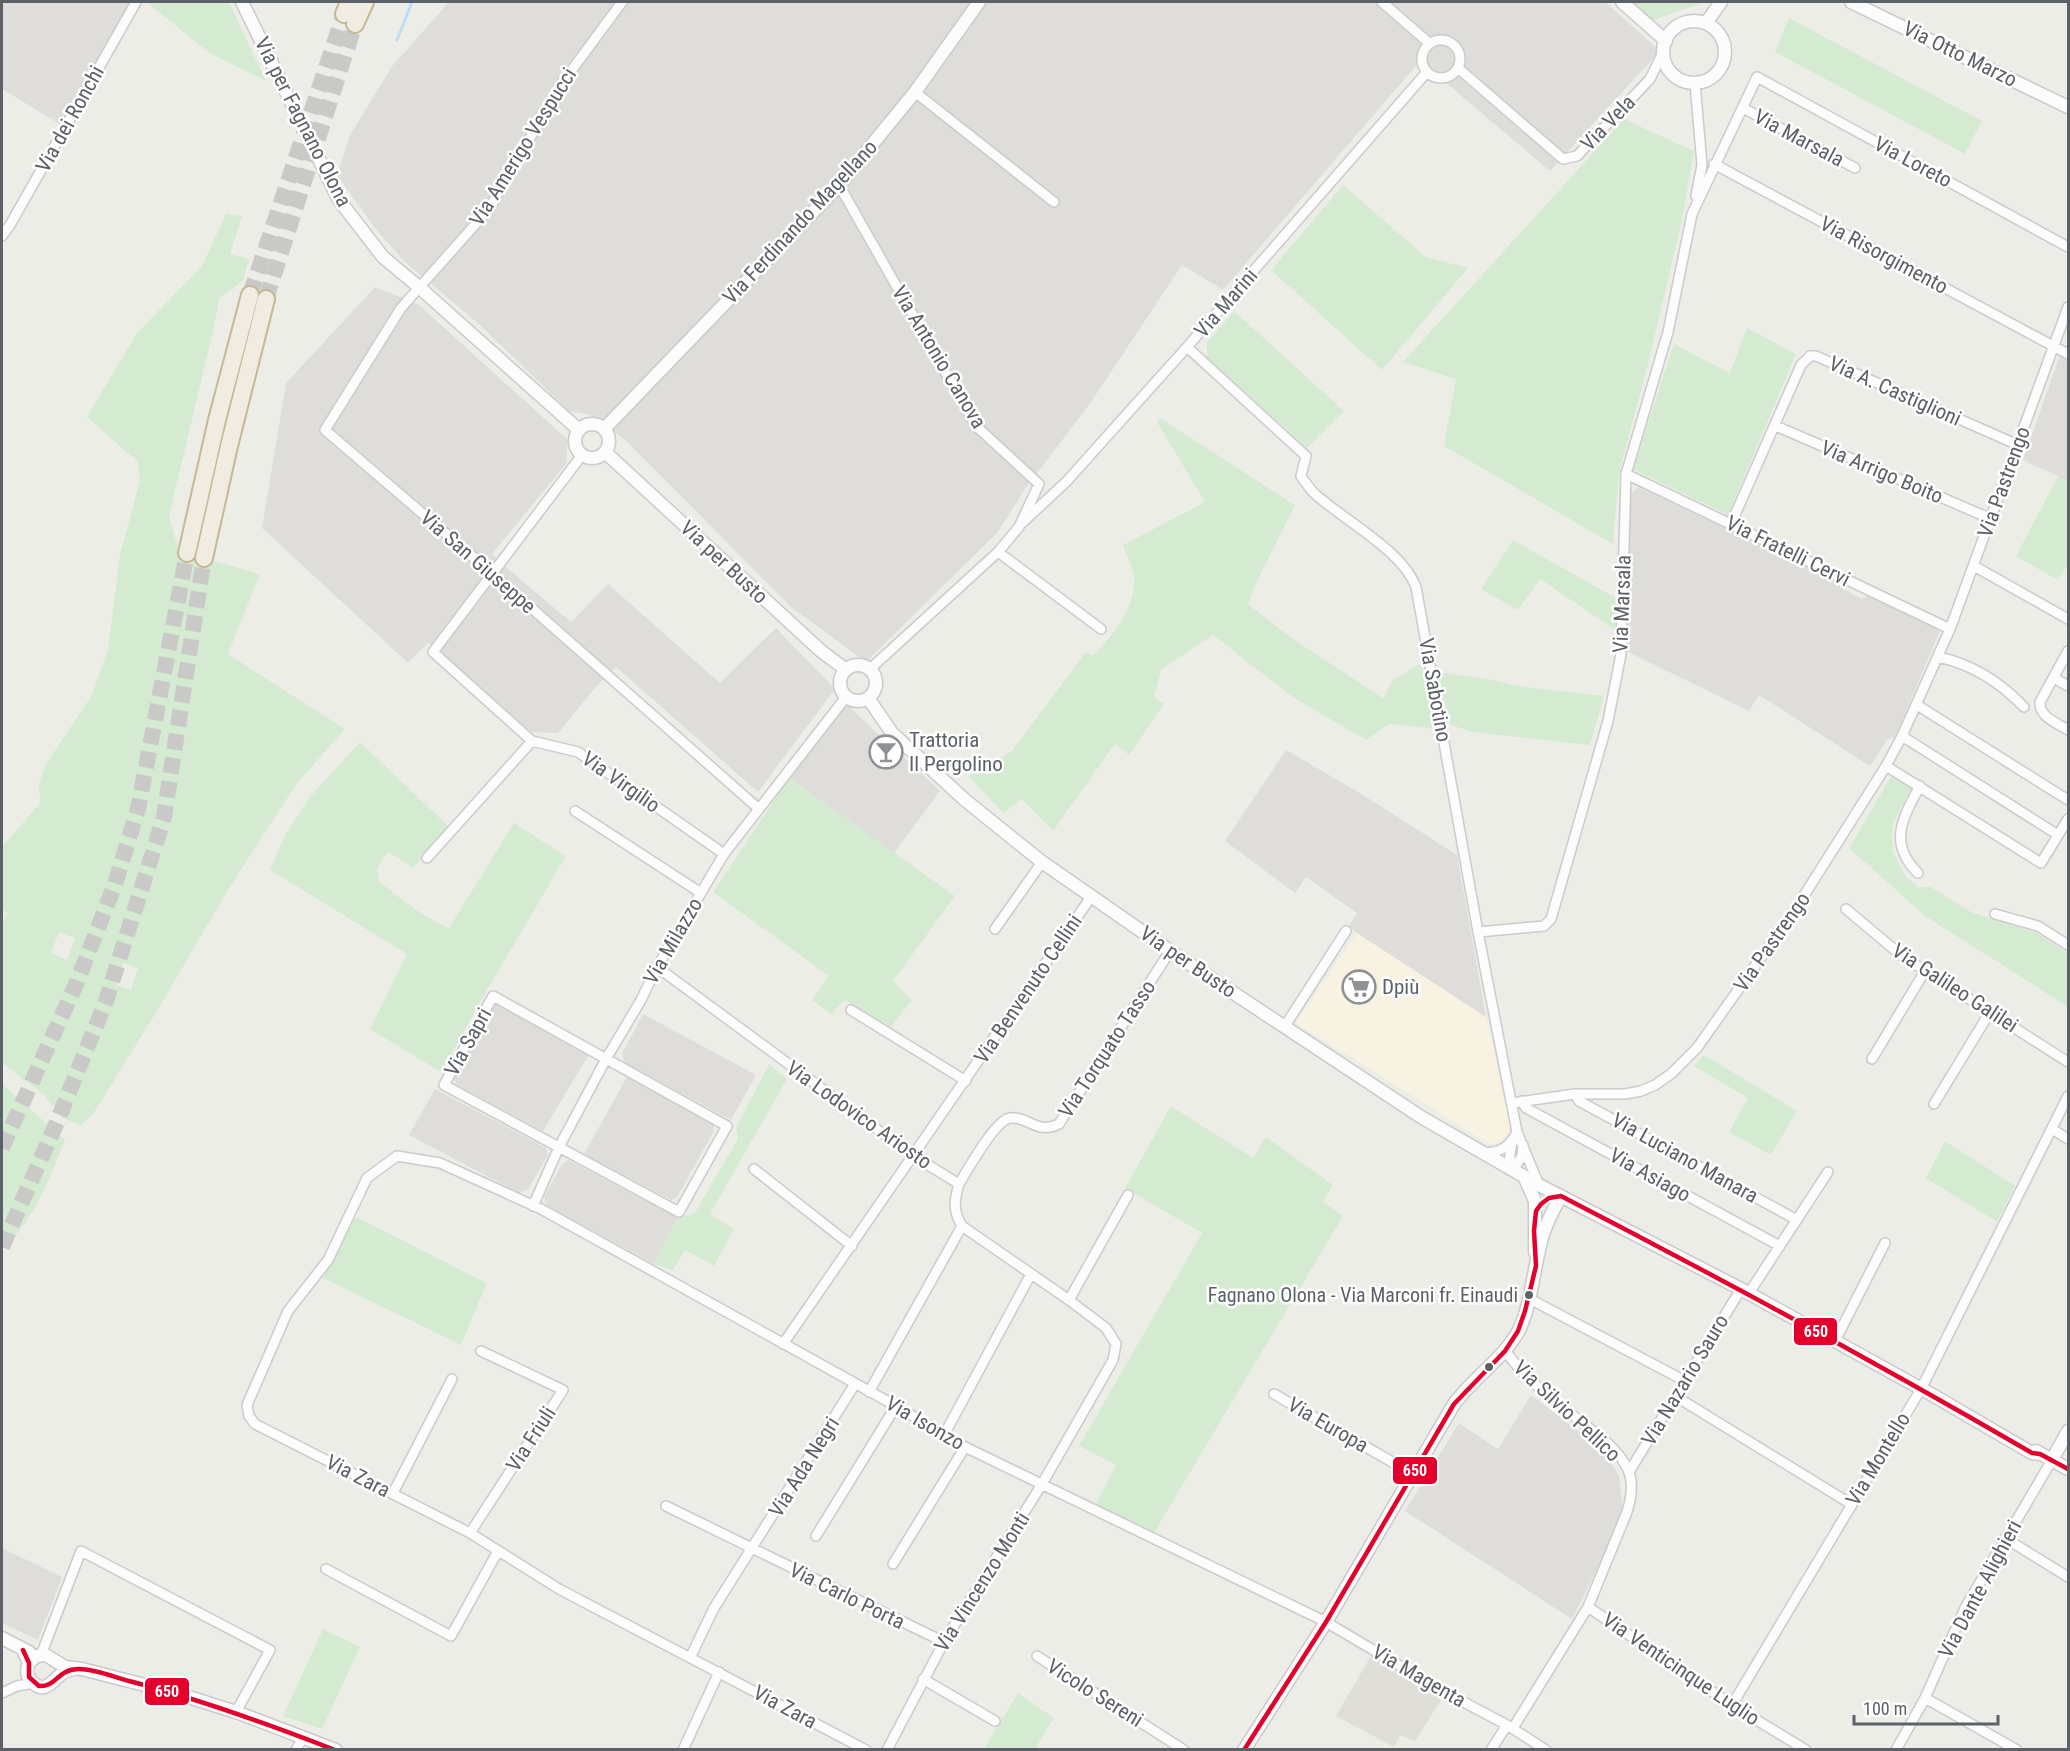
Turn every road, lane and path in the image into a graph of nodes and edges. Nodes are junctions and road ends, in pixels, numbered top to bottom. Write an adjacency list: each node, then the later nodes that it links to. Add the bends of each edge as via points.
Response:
1 (136, 2): 26 (street, Via dei Ronchi)
2 (242, 2): 28 (main road, Via per Fagnano Olona, via 339,200 382,257)
3 (365, 2): 10 (highway)
4 (622, 2): 28 (street, Via Amerigo Vespucci, via 560,86 489,209)
5 (979, 2): 18 (main road, Via Ferdinando Magellano)
6 (1382, 2): 12 (street)
7 (1622, 2): 13 (main road)
8 (1721, 2): 11 (main road)
9 (1851, 2): 19 (main road, Via Otto Marzo)
10 (349, 13)
11 (1706, 23): 13 (main road, via 1696,21 1678,26); 17 (main road, via 1721,37 1725,57 1714,75)
12 (1429, 43): 14 (street, via 1442,39 1454,44 1460,55); 15 (street, via 1421,60)
13 (1665, 47): 14 (street, Via Vela, via 1650,79 1577,156 1563,159); 17 (main road, via 1665,62 1670,71)
14 (1458, 68): 15 (street, via 1443,78)
15 (1427, 72): 31 (street, Via Marini)
16 (1757, 78): 20 (street, Via Marsala); 27 (street, Via Loreto)
17 (1695, 83): 25 (street, Via Marsala, via 1702,165)
18 (915, 92): 23 (main road, Via Ferdinando Magellano); 24 (street)
19 (2068, 107)
20 (1743, 108): 21 (street, Via Marsala); 22 (street, Via Marsala)
21 (1714, 164): 25 (street, Via Marsala); 30 (street, Via Risorgimento)
22 (1855, 168)
23 (839, 185): 34 (main road, Via Ferdinando Magellano); 42 (street, Via Antonio Canova, via 976,426 1038,484)
24 (1054, 202)
25 (1692, 214): 39 (street, Via Marsala, via 1668,332)
26 (2, 236)
27 (2068, 247)
28 (420, 288): 35 (main road); 47 (street, Via San Giuseppe, via 401,308 325,430)
29 (2068, 307): 30 (street, Via Pastrengo)
30 (2054, 346): 32 (street, Via Risorgimento); 36 (street, Via Pastrengo)
31 (1187, 347): 42 (street, Via Marini, via 1067,481); 81 (street, Via Sabotino, via 1306,456 1301,476 1313,493 1396,558 1412,576)
32 (2068, 354)
33 (1776, 426): 36 (street, Via A. Castiglioni, via 1802,365 1807,358 1816,356); 40 (street, Via Arrigo Boito); 41 (street, Via A. Castiglioni)
34 (604, 429): 35 (main road, via 594,423); 37 (main road, via 609,438)
35 (579, 430): 38 (main road, via 575,440)
36 (2018, 445): 40 (street, Via Pastrengo)
37 (605, 452): 38 (main road, via 596,457); 53 (main road, Via per Busto)
38 (582, 455): 47 (street)
39 (1626, 474): 41 (street, Via Fratelli Cervi); 81 (street, Via Marsala, via 1621,654 1608,721 1551,919 1544,926)
40 (1989, 518): 46 (street, Via Pastrengo)
41 (1731, 524): 50 (street, Via Fratelli Cervi)
42 (1018, 527): 43 (street, Via Antonio Canova)
43 (998, 552): 49 (street); 54 (street, Via Antonio Canova)
44 (187, 553): 45 (highway, via 217,420 258,297)
45 (204, 558)
46 (1974, 566): 48 (street); 50 (street, Via Pastrengo)
47 (493, 574): 63 (street, Via Virgilio, via 433,652); 67 (street, Via San Giuseppe)
48 (2068, 619)
49 (1101, 629)
50 (1950, 629): 52 (street, Via Pastrengo)
51 (2068, 651): 55 (street)
52 (1938, 657): 59 (street, Via Pastrengo); 60 (street, via 1987,676)
53 (845, 669): 54 (main road, via 858,664); 57 (main road, via 839,681)
54 (870, 669): 58 (main road, via 876,688)
55 (2054, 678): 56 (street); 61 (street, via 2040,708 2042,714)
56 (2068, 686)
57 (846, 697): 58 (main road, via 858,701); 67 (street, Via Milazzo)
58 (868, 698): 73 (main road, Via per Busto, via 892,733 965,800)
59 (1917, 705): 62 (street, Via Pastrengo); 66 (street)
60 (2024, 707)
61 (2068, 730)
62 (1902, 736): 64 (street, Via Pastrengo); 70 (street)
63 (532, 741): 71 (street, Via Virgilio, via 578,752); 72 (street)
64 (1886, 766): 65 (street); 93 (street, Via Pastrengo, via 1798,905 1684,1063 1655,1086 1641,1091)
65 (1920, 786): 70 (street, via 2041,862); 74 (street, via 1903,818 1900,834 1901,849)
66 (2068, 800)
67 (759, 809): 71 (street, Via Milazzo)
68 (575, 812): 75 (street)
69 (2068, 819): 70 (street)
70 (2058, 835)
71 (724, 854): 75 (street, Via Milazzo)
72 (427, 858)
73 (1042, 862): 76 (main road, Via per Busto); 79 (street)
74 (1918, 873)
75 (701, 893): 84 (street, Via Milazzo)
76 (1091, 897): 83 (main road, Via per Busto); 92 (street, Via Benvenuto Cellini)
77 (1846, 909): 85 (street, Via Galileo Galilei)
78 (1995, 914): 82 (street, via 2038,926)
79 (995, 929)
80 (1346, 932): 88 (street)
81 (1478, 932): 95 (street, Via Sabotino)
82 (2068, 945)
83 (1170, 951): 88 (main road, Via per Busto); 108 (street, Via Torquato Tasso, via 1059,1124 1041,1128 1011,1118 1003,1120)
84 (657, 967): 89 (street, Via Milazzo); 103 (street, Via Lodovico Ariosto)
85 (1925, 970): 87 (street, Via Galileo Galilei); 90 (street)
86 (850, 1010): 92 (street, Via Benvenuto Cellini)
87 (1990, 1012): 91 (street, Via Galileo Galilei); 96 (street)
88 (1285, 1026): 102 (main road, Via per Busto, via 1421,1117)
89 (606, 1059): 101 (street, Via Milazzo); 101 (street, Via Sapri, via 494,996 444,1085); 101 (street, via 727,1126 679,1212)
90 (1872, 1059)
91 (2068, 1062)
92 (966, 1082): 103 (street, Via Benvenuto Cellini)
93 (1575, 1094): 95 (street, Via Pastrengo); 114 (street, Via Luciano Manara, via 1579,1101)
94 (2068, 1096): 97 (street, Via Montello)
95 (1517, 1102): 98 (street, Via Sabotino); 118 (street, Via Asiago)
96 (1934, 1104)
97 (2052, 1129): 99 (street); 131 (street, Via Montello)
98 (1515, 1136): 100 (street, Via Sabotino); 102 (street, via 1506,1148); 105 (street, Via Sabotino, via 1509,1155)
99 (2068, 1139)
100 (1523, 1145): 105 (street); 109 (street, Via Sabotino)
101 (560, 1147): 112 (street, Via Milazzo)
102 (1484, 1153): 105 (main road, Via per Busto)
103 (912, 1155): 108 (street, Via Lodovico Ariosto); 117 (street, Via Benvenuto Cellini)
104 (753, 1169): 117 (street)
105 (1513, 1170): 107 (main road, Via per Busto)
106 (1828, 1172): 114 (street, Via Nazario Sauro)
107 (1524, 1176): 109 (main road, Via per Busto); 113 (main road)
108 (959, 1184): 115 (street, via 954,1201)
109 (1539, 1185): 111 (main road, Via per Busto)
110 (1128, 1195): 123 (street)
111 (1561, 1196): 113 (main road, via 1542,1201); 119 (main road, via 1541,1239); 121 (main road, Via per Busto)
112 (533, 1206): 125 (street, Via Isonzo); 144 (street, Via Zara, via 440,1163 397,1156 367,1178 328,1260 288,1311 247,1405 249,1416 255,1424)
113 (1535, 1211): 119 (main road)
114 (1797, 1220): 118 (street, Via Nazario Sauro)
115 (962, 1226): 120 (street); 132 (street)
116 (1886, 1244): 124 (street)
117 (852, 1246): 125 (street, Via Benvenuto Cellini)
118 (1780, 1246): 121 (street, Via Nazario Sauro)
119 (1536, 1265): 122 (main road)
120 (1031, 1274): 123 (street); 137 (street)
121 (1745, 1291): 124 (main road, Via per Busto); 129 (street, Via Nazario Sauro)
122 (1528, 1298): 126 (main road, via 1519,1330); 129 (street)
123 (1069, 1300): 143 (street, via 1107,1328 1116,1344 1113,1360)
124 (1835, 1341): 131 (main road, Via per Busto)
125 (783, 1344): 130 (street, Via Isonzo)
126 (1505, 1350): 141 (street, Via Silvio Pellico, via 1532,1383 1603,1438); 142 (main road, via 1462,1392)
127 (482, 1351): 147 (street, Via Friuli, via 563,1390)
128 (452, 1379): 144 (street)
129 (1685, 1381): 134 (street, Via Nazario Sauro)
130 (855, 1384): 132 (street, Via Isonzo); 150 (street, Via Ada Negri)
131 (1921, 1389): 139 (main road, Via per Busto, via 2032,1453); 145 (street, Via Montello)
132 (869, 1392): 135 (street, Via Isonzo)
133 (1274, 1394): 142 (street, Via Europa)
134 (1676, 1396): 141 (street, Via Nazario Sauro); 145 (street)
135 (896, 1406): 137 (street, Via Isonzo); 148 (street)
136 (2068, 1431): 139 (main road, Via Dante Alighieri)
137 (944, 1435): 138 (street, Via Isonzo)
138 (965, 1447): 143 (street, Via Isonzo); 152 (street)
139 (2046, 1457): 140 (main road, Via per Busto); 149 (street, Via Dante Alighieri)
140 (2068, 1469)
141 (1629, 1472): 155 (street, Via Silvio Pellico, via 1627,1512)
142 (1413, 1474): 156 (main road)
143 (1042, 1485): 156 (street, Via Isonzo); 158 (street, Via Vincenzo Monti)
144 (393, 1493): 147 (street, Via Zara)
145 (1851, 1504): 166 (street, Via Montello)
146 (666, 1506): 150 (street)
147 (470, 1533): 151 (street, Via Zara)
148 (816, 1536)
149 (2005, 1538): 154 (street); 165 (street, Via Dante Alighieri, via 1965,1608)
150 (752, 1550): 158 (street, Via Carlo Porta); 160 (street, Via Ada Negri, via 714,1608)
151 (498, 1551): 153 (street, via 451,1636); 160 (street, Via Zara, via 559,1589)
152 (893, 1564)
153 (326, 1569)
154 (2068, 1577)
155 (1588, 1607): 166 (street, Via Venticinque Luglio); 169 (street, Via Silvio Pellico)
156 (1326, 1622): 169 (street, Via Magenta); 177 (main road)
157 (2, 1638): 161 (main road)
158 (944, 1642): 163 (street, Via Vincenzo Monti)
159 (1037, 1656): 176 (street, Vicolo Sereni)
160 (690, 1658): 162 (street, Via Zara)
161 (42, 1666): 164 (street); 167 (main road, via 82,1669); 167 (street, via 47,1641 81,1551 270,1650)
162 (719, 1672): 173 (street); 174 (street, Via Zara)
163 (923, 1679): 168 (street); 175 (street, Via Vincenzo Monti)
164 (2, 1693)
165 (1925, 1698): 181 (street, Via Dante Alighieri); 182 (street)
166 (1732, 1704): 180 (street, Via Venticinque Luglio)
167 (236, 1712): 170 (main road)
168 (995, 1721)
169 (1510, 1727): 178 (street, Via Silvio Pellico); 179 (street, Via Magenta)
170 (303, 1737): 171 (street); 172 (main road)
171 (296, 1749)
172 (336, 1749)
173 (683, 1749)
174 (866, 1749)
175 (887, 1749)
176 (1184, 1749)
177 (1244, 1749)
178 (1491, 1749)
179 (1546, 1749)
180 (1806, 1749)
181 (1896, 1749)
182 (2017, 1749)

